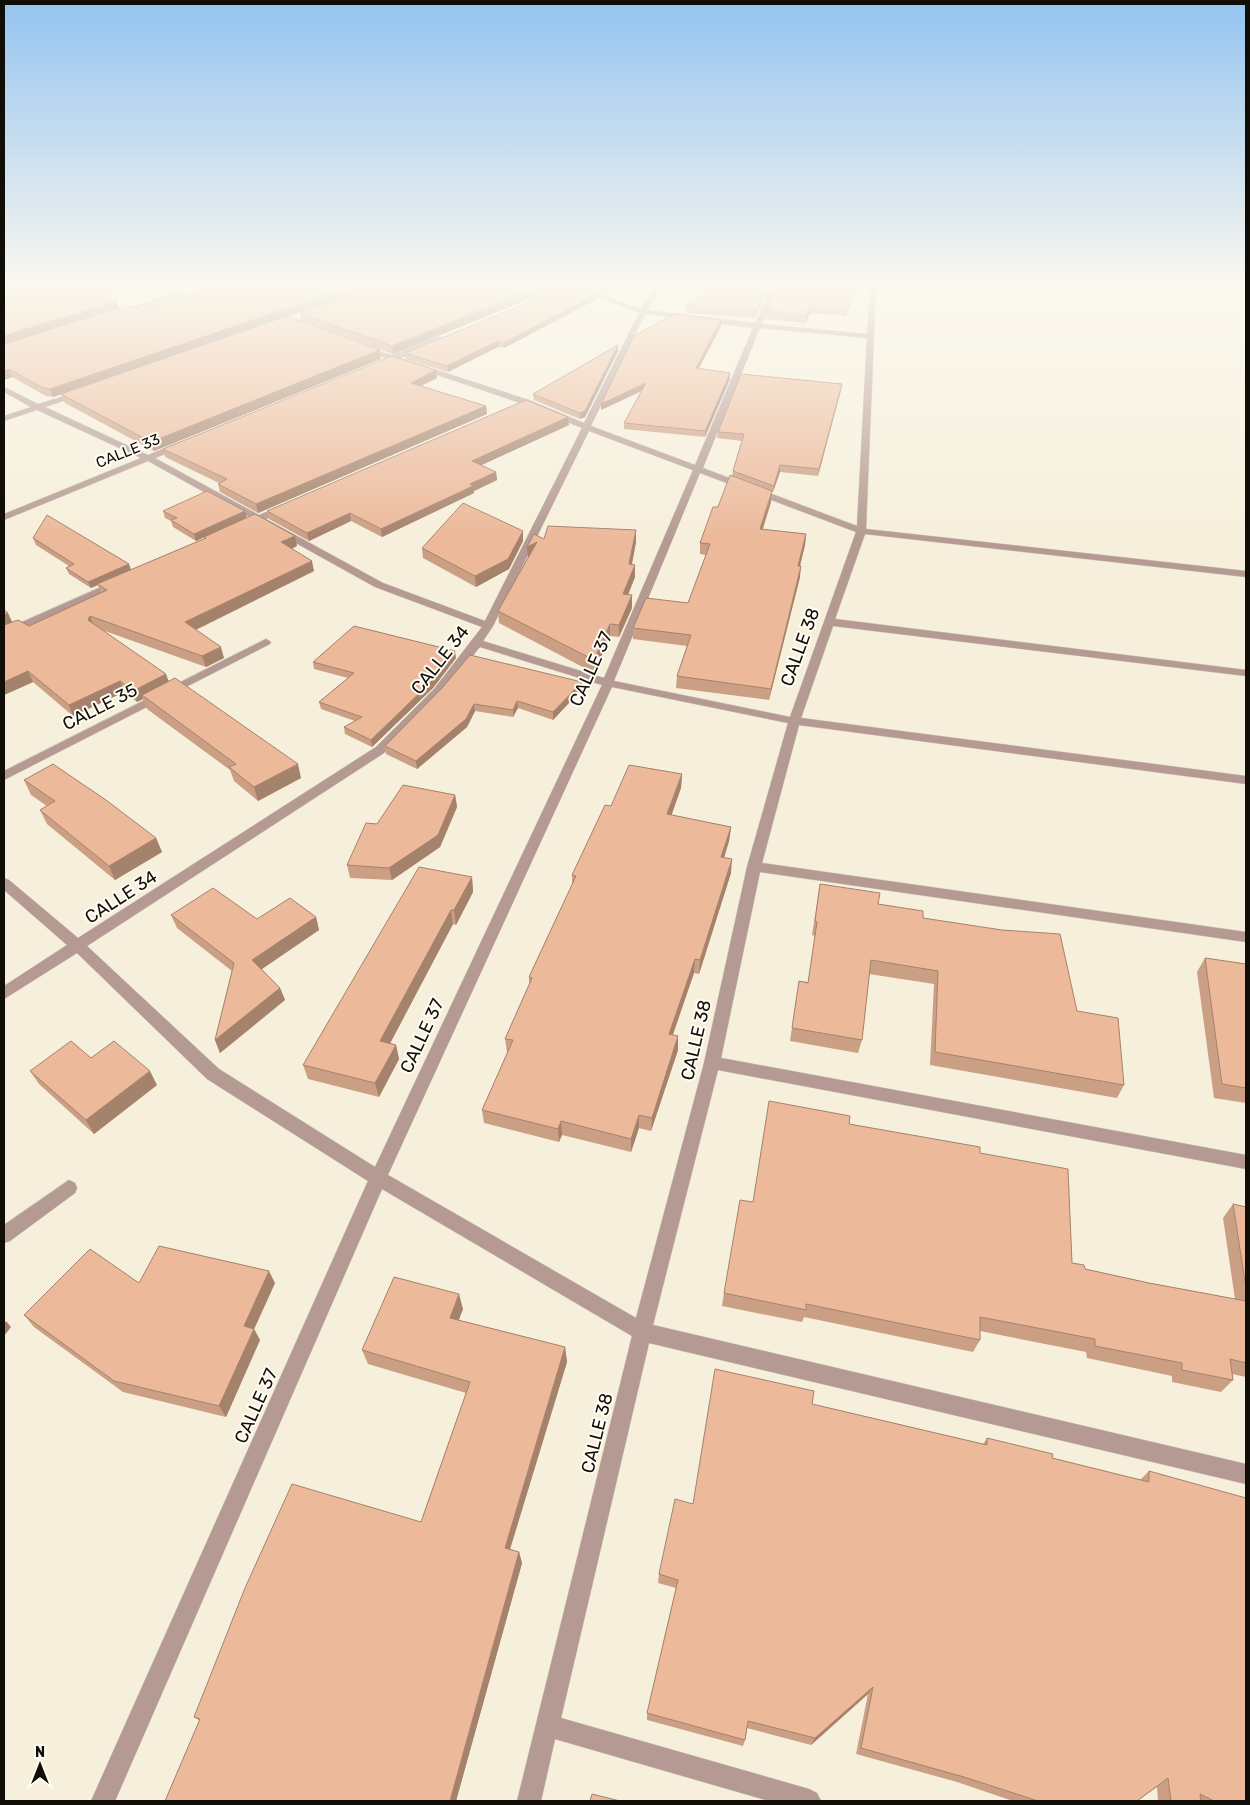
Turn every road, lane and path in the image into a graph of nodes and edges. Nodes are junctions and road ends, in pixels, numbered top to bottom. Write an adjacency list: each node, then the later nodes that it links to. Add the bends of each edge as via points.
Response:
1 (431, 371): 7 (street)
2 (614, 371): 11 (street, CALLE 34)
3 (739, 371): 14 (street, CALLE 37)
4 (868, 371): 19 (street, CALLE 38)
5 (94, 388): 8 (street)
6 (4, 389): 8 (street)
7 (526, 402): 9 (street); 11 (street)
8 (38, 407): 10 (street); 13 (street)
9 (508, 410)
10 (4, 420)
11 (587, 427): 14 (street); 23 (street, CALLE 34)
12 (193, 439): 13 (street, CALLE 33)
13 (148, 458): 16 (street, CALLE 33); 17 (street)
14 (698, 469): 19 (street); 28 (street, CALLE 37)
15 (293, 503): 17 (street)
16 (4, 517)
17 (257, 519): 18 (street); 23 (street, via 379,585)
18 (239, 527)
19 (861, 531): 20 (street); 22 (street, CALLE 38)
20 (1246, 574)
21 (130, 576): 24 (street)
22 (830, 622): 27 (street); 29 (street, CALLE 38)
23 (488, 626): 26 (street, CALLE 34)
24 (4, 634)
25 (266, 642): 30 (street, CALLE 35)
26 (478, 643): 28 (street); 35 (street, CALLE 34, via 422,711 380,750)
27 (1246, 673)
28 (608, 684): 29 (street); 39 (street, CALLE 37)
29 (794, 721): 31 (street); 32 (street, CALLE 38)
30 (4, 776)
31 (1246, 780)
32 (754, 867): 34 (street); 37 (street, CALLE 38)
33 (4, 883): 35 (street)
34 (1246, 936)
35 (78, 946): 36 (street, CALLE 34); 39 (street, via 213,1074)
36 (4, 993)
37 (712, 1063): 38 (street); 42 (street, CALLE 38)
38 (1246, 1162)
39 (378, 1178): 42 (street); 45 (street, CALLE 37)
40 (69, 1188): 41 (street)
41 (4, 1235)
42 (642, 1332): 43 (street); 44 (street, CALLE 38)
43 (1246, 1474)
44 (546, 1725): 46 (street, CALLE 38); 47 (street)
45 (103, 1801)
46 (528, 1801)
47 (809, 1801)

